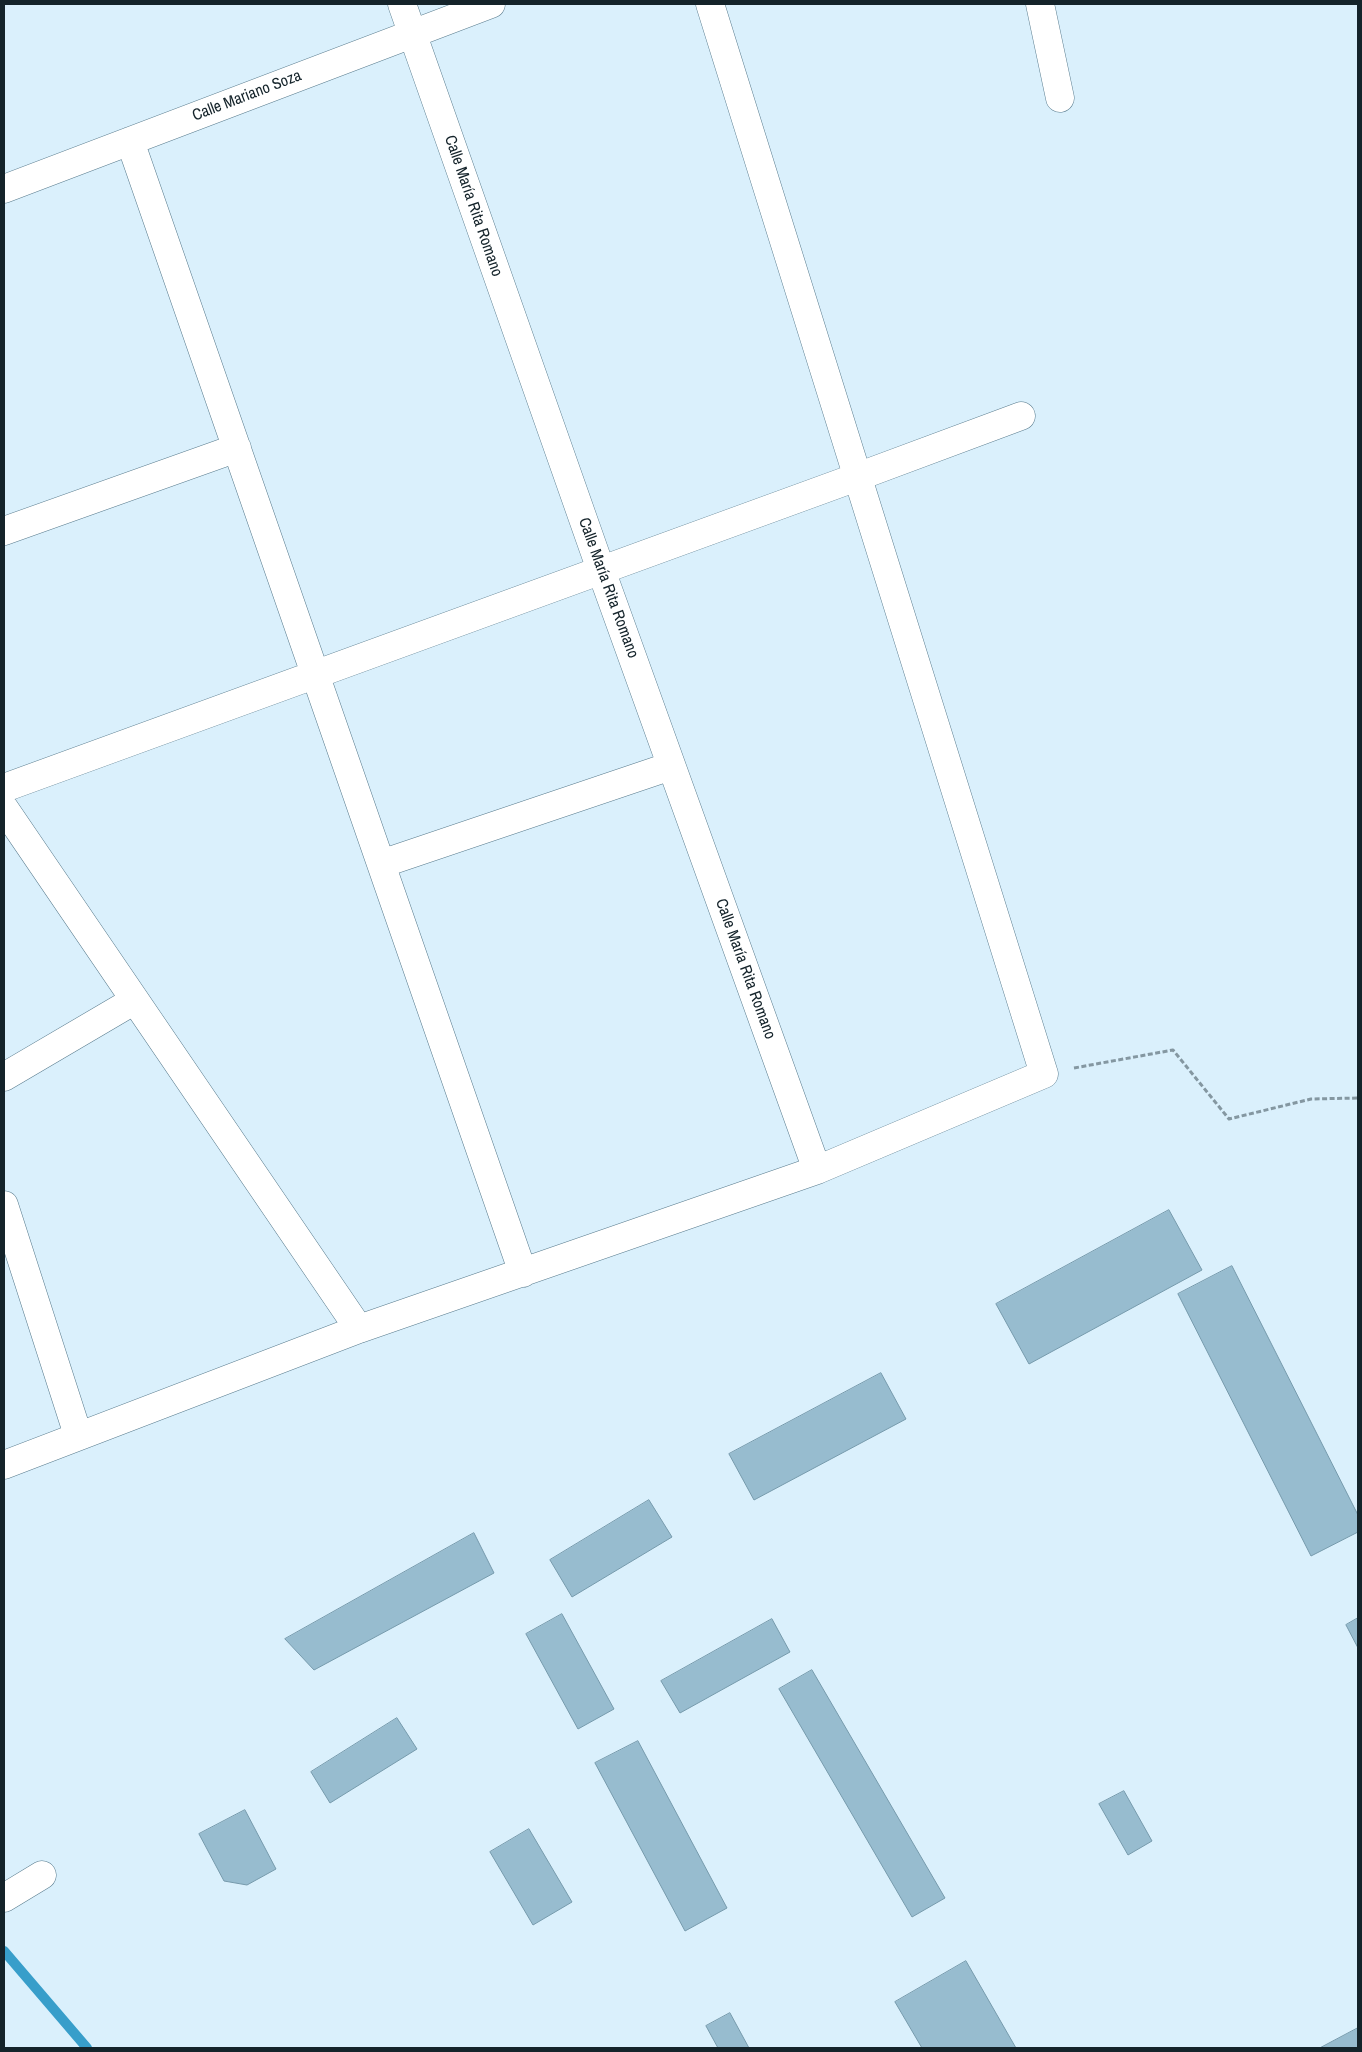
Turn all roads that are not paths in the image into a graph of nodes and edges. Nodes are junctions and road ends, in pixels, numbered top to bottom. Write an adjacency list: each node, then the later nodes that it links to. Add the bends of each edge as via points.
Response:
1 (402, 4): 5 (street, Calle María Rita Romano)
2 (492, 4): 5 (street, Calle Mariano Soza)
3 (710, 4): 11 (street)
4 (1040, 4): 6 (street)
5 (412, 34): 7 (street, Calle Mariano Soza); 13 (street, Calle María Rita Romano)
6 (1060, 98)
7 (130, 141): 8 (street, Calle Mariano Soza); 10 (street)
8 (4, 189)
9 (1020, 416): 11 (street)
10 (237, 448): 12 (street); 14 (street)
11 (857, 477): 13 (street); 21 (street, via 1044,1074)
12 (4, 531)
13 (601, 570): 14 (street); 15 (street, Calle María Rita Romano)
14 (315, 673): 16 (street); 18 (street)
15 (672, 766): 18 (street); 21 (street, Calle María Rita Romano)
16 (4, 788)
17 (4, 808): 19 (street)
18 (381, 864): 23 (street)
19 (135, 1000): 20 (street); 24 (street)
20 (4, 1077)
21 (817, 1170): 23 (street)
22 (4, 1210): 25 (street)
23 (523, 1273): 24 (street)
24 (358, 1329): 25 (street)
25 (78, 1435): 26 (street)
26 (4, 1464)
27 (42, 1875): 28 (street)
28 (4, 1898)

